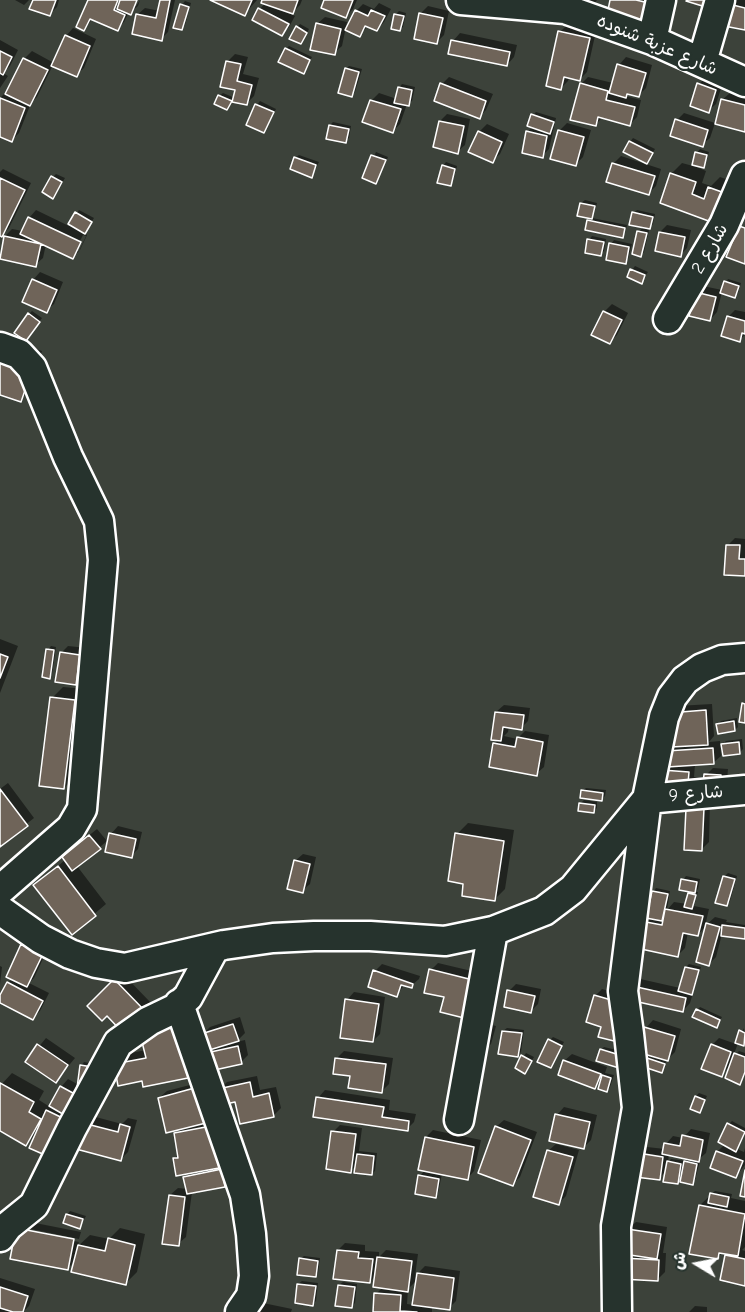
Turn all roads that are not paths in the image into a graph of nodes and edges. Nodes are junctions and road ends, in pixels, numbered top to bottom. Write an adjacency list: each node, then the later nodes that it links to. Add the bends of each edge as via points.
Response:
1 (461, 0): 4 (street, شارع عزبة شنوده, via 565,9)
2 (661, 0): 4 (street)
3 (720, 0): 5 (street)
4 (652, 40): 5 (street, شارع عزبة شنوده)
5 (702, 62): 6 (street, شارع عزبة شنوده)
6 (745, 82)
7 (745, 176): 8 (street, شارع 2, via 724,225)
8 (668, 319)
9 (0, 347): 13 (street, via 19,354 32,368 99,521 103,560 82,809 71,828)
10 (744, 658): 12 (street, via 722,660 702,668 685,680 672,697 664,717)
11 (745, 790): 12 (street, شارع 9)
12 (647, 799): 15 (street, via 573,889 544,911); 21 (street, via 622,991 637,1108 616,1226)
13 (0, 890)
14 (0, 910): 16 (street, via 40,939 70,954 115,967)
15 (493, 931): 16 (street, via 445,941 314,936); 18 (street)
16 (215, 947): 17 (street, via 188,997)
17 (179, 1004): 19 (street, via 118,1043 34,1205); 20 (street, via 245,1195 254,1276 250,1296)
18 (459, 1120)
19 (0, 1237)
20 (240, 1312)
21 (617, 1312)

